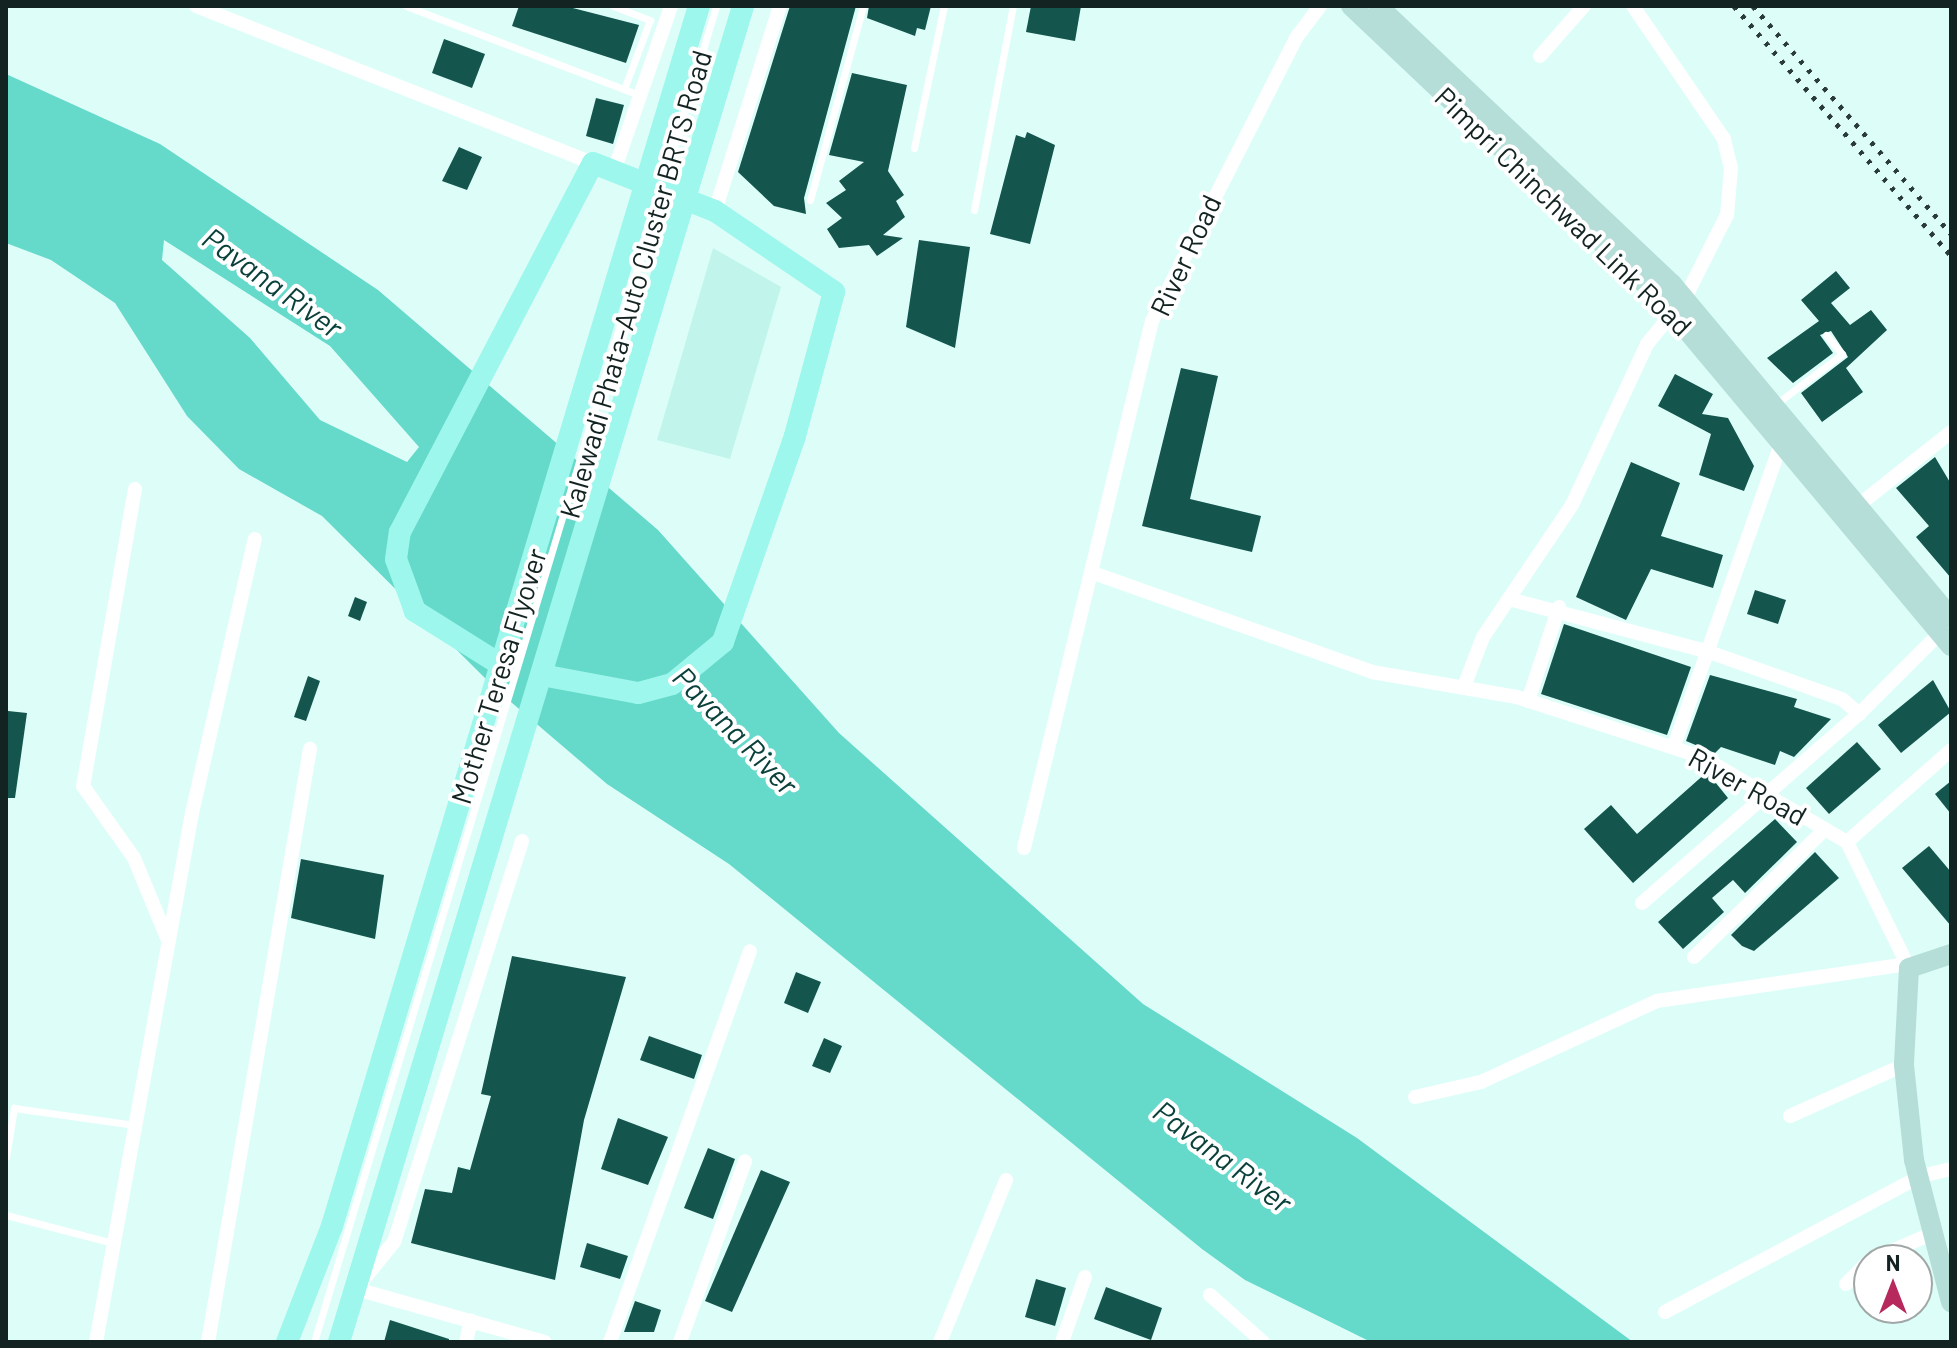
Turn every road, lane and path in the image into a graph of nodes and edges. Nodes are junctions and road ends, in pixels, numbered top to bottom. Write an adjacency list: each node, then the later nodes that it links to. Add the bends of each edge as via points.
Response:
1 (196, 6): 20 (street)
2 (406, 6): 18 (lane)
3 (613, 6): 18 (lane, via 650,20)
4 (671, 6): 18 (street)
5 (699, 6): 37 (main road, Mother Teresa Flyover)
6 (716, 6): 66 (lane, Kalewadi Phata-Auto Cluster BRTS Road)
7 (743, 6): 38 (main road, Mother Teresa Flyover)
8 (780, 6): 23 (street)
9 (863, 6): 21 (lane)
10 (944, 6): 19 (lane)
11 (1013, 6): 22 (lane)
12 (1320, 6): 32 (street, River Road, via 1296,38 1157,309)
13 (1351, 6): 24 (main road, Pimpri Chinchwad Link Road)
14 (1378, 6): 24 (main road, Pimpri Chinchwad Link Road)
15 (1584, 6): 17 (street)
16 (1633, 6): 24 (street, via 1724,139 1731,168 1727,215)
17 (1540, 56)
18 (632, 92): 20 (street)
19 (914, 148)
20 (604, 167): 23 (main road); 37 (main road, via 541,262 417,493 396,559 415,611)
21 (810, 200)
22 (974, 210)
23 (715, 211): 38 (main road, via 834,292 795,436 729,628 701,665 672,684 638,693)
24 (1678, 304): 26 (main road, Pimpri Chinchwad Link Road); 28 (main road, Pimpri Chinchwad Link Road); 33 (street, via 1647,344 1572,505)
25 (1826, 335): 26 (lane, via 1842,354)
26 (1771, 408): 28 (main road, Pimpri Chinchwad Link Road)
27 (1951, 432): 30 (street)
28 (1792, 454): 30 (main road, Pimpri Chinchwad Link Road); 35 (main road, Pimpri Chinchwad Link Road); 36 (street)
29 (135, 489): 51 (street, via 83,786 134,858)
30 (1855, 508): 35 (main road, Pimpri Chinchwad Link Road)
31 (255, 539): 51 (street)
32 (1096, 574): 39 (street, River Road, via 1372,672); 49 (street, River Road)
33 (1509, 599): 34 (street); 39 (street, via 1483,637)
34 (1559, 607): 36 (street); 40 (street)
35 (1948, 630): 41 (street)
36 (1709, 652): 41 (street, via 1842,699); 42 (street)
37 (501, 665): 66 (main road, Mother Teresa Flyover)
38 (542, 675): 66 (main road, Mother Teresa Flyover)
39 (1465, 684): 40 (street, River Road)
40 (1528, 701): 42 (street, River Road)
41 (1859, 714): 45 (street)
42 (1674, 746): 45 (street, River Road)
43 (310, 749): 79 (street)
44 (1951, 750): 48 (street)
45 (1769, 794): 46 (street, River Road); 50 (street)
46 (1825, 829): 48 (street, River Road); 54 (street)
47 (522, 841): 73 (street, via 394,1242)
48 (1847, 842): 55 (street)
49 (1024, 848)
50 (1642, 903)
51 (169, 941): 59 (street)
52 (750, 951): 85 (street)
53 (1951, 954): 55 (main road)
54 (1694, 957)
55 (1908, 966): 56 (main road); 57 (street, via 1657,1001 1481,1082 1446,1084)
56 (1904, 1065): 58 (street); 63 (main road)
57 (1415, 1097)
58 (1790, 1116)
59 (135, 1125): 60 (lane, via 14,1108); 68 (street)
60 (6, 1157)
61 (745, 1161): 86 (street)
62 (1951, 1169): 63 (street)
63 (1921, 1176): 67 (main road); 76 (street)
64 (1006, 1180): 87 (street)
65 (6, 1215): 68 (lane)
66 (351, 1234): 73 (main road, Mother Teresa Flyover); 80 (main road, Mother Teresa Flyover); 81 (lane, Kalewadi Phata-Auto Cluster BRTS Road)
67 (1931, 1234): 69 (street); 75 (main road)
68 (113, 1243): 78 (street)
69 (1908, 1244)
70 (1085, 1277): 88 (street)
71 (1853, 1277): 72 (street)
72 (1846, 1284)
73 (356, 1289): 77 (street); 82 (main road, Mother Teresa Flyover)
74 (1210, 1295): 89 (street)
75 (1951, 1302)
76 (1665, 1312)
77 (471, 1321): 83 (street); 84 (street)
78 (96, 1342)
79 (208, 1342)
80 (287, 1342)
81 (314, 1342)
82 (339, 1342)
83 (466, 1342)
84 (545, 1342)
85 (610, 1342)
86 (680, 1342)
87 (940, 1342)
88 (1062, 1342)
89 (1263, 1342)

